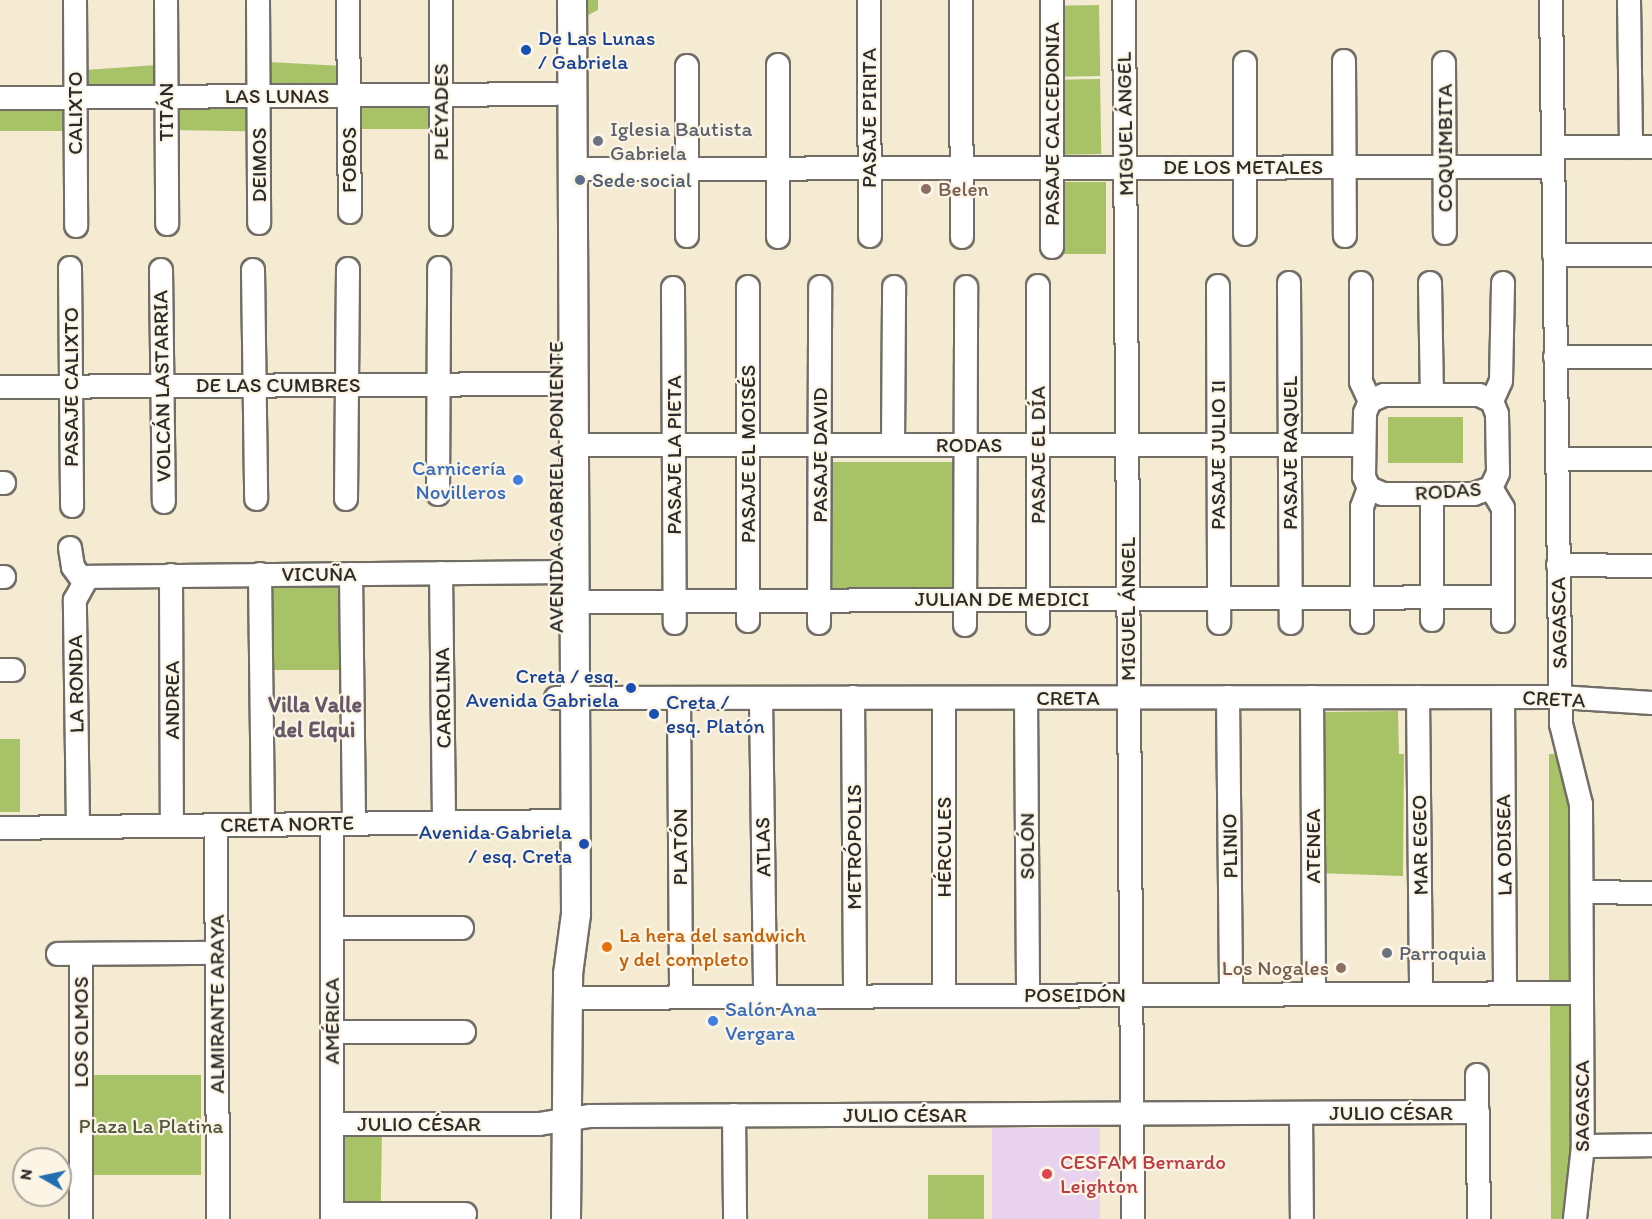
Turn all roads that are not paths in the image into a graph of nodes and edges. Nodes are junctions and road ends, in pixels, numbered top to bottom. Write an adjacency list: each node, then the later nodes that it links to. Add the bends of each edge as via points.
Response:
1 (75, 0): 24 (street, CALIXTO)
2 (166, 0): 22 (street, TITÁN)
3 (258, 0): 23 (street, DEIMOS)
4 (348, 0): 20 (street, FOBOS)
5 (441, 0): 21 (street, PLÉYADES)
6 (554, 0): 19 (main road, AVENIDA GABRIELA PONIENTE)
7 (572, 0): 37 (main road, AVENIDA GABRIELA PONIENTE)
8 (869, 0): 33 (street, PASAJE PIRITA)
9 (961, 0): 34 (street)
10 (1052, 0): 35 (street, PASAJE CALCEDONIA)
11 (1124, 0): 36 (street, MIGUEL ÁNGEL)
12 (1551, 0): 27 (street, SAGASCA)
13 (1629, 0): 26 (street)
14 (1344, 61): 29 (street)
15 (1245, 63): 28 (street)
16 (1444, 63): 30 (street, COQUIMBITA)
17 (778, 65): 32 (street)
18 (687, 66): 31 (street)
19 (555, 94): 21 (street, LAS LUNAS); 72 (main road, AVENIDA GABRIELA PONIENTE)
20 (349, 95): 21 (street, LAS LUNAS); 23 (street, LAS LUNAS); 38 (street, FOBOS)
21 (441, 95): 41 (street, PLÉYADES)
22 (166, 96): 23 (street, LAS LUNAS); 24 (street, LAS LUNAS); 40 (street, TITÁN)
23 (258, 96): 39 (street, DEIMOS)
24 (75, 97): 25 (street, LAS LUNAS); 42 (street, CALIXTO)
25 (0, 98)
26 (1641, 147): 27 (street, DE LOS METALES)
27 (1553, 157): 30 (street, DE LOS METALES); 51 (street, SAGASCA)
28 (1245, 167): 29 (street, DE LOS METALES); 36 (street, DE LOS METALES); 44 (street)
29 (1345, 167): 30 (street, DE LOS METALES); 46 (street)
30 (1445, 167): 43 (street, COQUIMBITA)
31 (687, 168): 32 (street, DE LOS METALES); 37 (street, DE LOS METALES); 47 (street)
32 (778, 168): 33 (street, DE LOS METALES); 48 (street)
33 (870, 168): 34 (street, DE LOS METALES); 45 (street, PASAJE PIRITA)
34 (962, 168): 35 (street, DE LOS METALES); 49 (street)
35 (1052, 168): 36 (street, DE LOS METALES); 50 (street, PASAJE CALCEDONIA)
36 (1126, 168): 88 (street, MIGUEL ÁNGEL)
37 (573, 169): 81 (main road, AVENIDA GABRIELA PONIENTE)
38 (350, 212)
39 (259, 223)
40 (166, 224)
41 (441, 224)
42 (76, 226)
43 (1445, 233)
44 (1245, 234)
45 (870, 236)
46 (1345, 236)
47 (687, 237)
48 (778, 237)
49 (962, 237)
50 (1052, 247)
51 (1554, 255): 52 (street); 69 (street, SAGASCA)
52 (1652, 255)
53 (70, 268): 74 (street, PASAJE CALIXTO)
54 (439, 268): 71 (street)
55 (348, 269): 73 (street)
56 (160, 270): 75 (street, VOLCÁN LASTARRIA)
57 (253, 270): 76 (street)
58 (1289, 283): 90 (street, PASAJE RAQUEL)
59 (1361, 283): 79 (street, via 1361,382)
60 (1430, 283): 78 (street)
61 (1503, 283): 80 (street, via 1501,381)
62 (1038, 286): 87 (street, PASAJE EL DÍA)
63 (1218, 286): 89 (street, PASAJE JULIO II)
64 (748, 287): 83 (street, PASAJE EL MOISÉS)
65 (820, 287): 84 (street, PASAJE DAVID)
66 (894, 287): 85 (street)
67 (966, 287): 86 (street)
68 (674, 288): 82 (street, PASAJE LA PIETA)
69 (1556, 357): 70 (street); 92 (street, SAGASCA)
70 (1652, 357)
71 (439, 384): 72 (street, DE LAS CUMBRES); 73 (street, DE LAS CUMBRES); 96 (street)
72 (556, 384): 105 (main road, AVENIDA GABRIELA PONIENTE)
73 (347, 385): 76 (street, DE LAS CUMBRES); 99 (street)
74 (71, 386): 75 (street, DE LAS CUMBRES); 77 (street, DE LAS CUMBRES); 101 (street, PASAJE CALIXTO)
75 (162, 386): 76 (street, DE LAS CUMBRES); 100 (street, VOLCÁN LASTARRIA)
76 (254, 386): 98 (street)
77 (0, 387)
78 (1432, 395): 79 (street); 80 (street, via 1479,395)
79 (1370, 400): 91 (street)
80 (1492, 400): 95 (street, via 1497,414 1498,473)
81 (574, 445): 82 (street, RODAS); 119 (main road, AVENIDA GABRIELA PONIENTE)
82 (674, 445): 83 (street, RODAS); 122 (street, PASAJE LA PIETA)
83 (748, 445): 84 (street, RODAS); 120 (street, PASAJE EL MOISÉS)
84 (820, 445): 85 (street, RODAS); 121 (street, PASAJE DAVID)
85 (893, 445): 86 (street, RODAS)
86 (966, 445): 87 (street, RODAS); 118 (street)
87 (1038, 445): 88 (street, RODAS); 116 (street, PASAJE EL DÍA)
88 (1128, 445): 89 (street, RODAS); 117 (street, MIGUEL ÁNGEL)
89 (1219, 445): 90 (street, RODAS); 114 (street, PASAJE JULIO II)
90 (1290, 445): 91 (street, RODAS); 115 (street, PASAJE RAQUEL)
91 (1365, 445): 94 (street)
92 (1557, 459): 93 (street); 103 (street, SAGASCA)
93 (1652, 459)
94 (1369, 488): 97 (street, RODAS, via 1383,494); 111 (street, via 1362,507)
95 (1491, 488): 97 (street, RODAS, via 1481,493); 113 (street, via 1503,508)
96 (438, 494)
97 (1432, 494): 112 (street)
98 (256, 499)
99 (346, 499)
100 (164, 502)
101 (72, 506)
102 (70, 548): 110 (street, via 73,567)
103 (1558, 565): 104 (street); 134 (street, SAGASCA)
104 (1652, 566)
105 (556, 572): 106 (street, VICUÑA); 135 (main road, AVENIDA GABRIELA PONIENTE)
106 (441, 573): 108 (street, VICUÑA); 144 (street, CAROLINA)
107 (260, 574): 108 (street, VICUÑA); 109 (street, VICUÑA); 147 (street)
108 (351, 574): 145 (street, AMÉRICA)
109 (171, 575): 110 (street, VICUÑA, via 100,575); 148 (street, ANDREA)
110 (83, 581): 149 (street, LA RONDA, via 75,600)
111 (1362, 597): 112 (street, JULIAN DE MEDICI); 115 (street, JULIAN DE MEDICI); 125 (street)
112 (1432, 597): 113 (street, JULIAN DE MEDICI); 123 (street)
113 (1503, 597): 124 (street)
114 (1218, 598): 115 (street, JULIAN DE MEDICI); 117 (street, JULIAN DE MEDICI); 128 (street, PASAJE JULIO II)
115 (1291, 598): 127 (street, PASAJE RAQUEL)
116 (1038, 599): 117 (street, JULIAN DE MEDICI); 118 (street, JULIAN DE MEDICI); 126 (street, PASAJE EL DÍA)
117 (1128, 599): 141 (street, MIGUEL ÁNGEL)
118 (966, 600): 121 (street, JULIAN DE MEDICI); 129 (street)
119 (574, 602): 122 (street, JULIAN DE MEDICI); 135 (main road, AVENIDA GABRIELA PONIENTE)
120 (748, 611): 121 (street, JULIAN DE MEDICI); 122 (street, JULIAN DE MEDICI)
121 (819, 611)
122 (675, 612)
123 (1432, 620)
124 (1503, 621)
125 (1362, 622)
126 (1038, 623)
127 (1292, 623)
128 (1219, 624)
129 (966, 625)
130 (1228, 697): 131 (street, CRETA); 141 (street, CRETA); 161 (street, PLINIO)
131 (1312, 697): 132 (street, CRETA); 162 (street, ATENEA)
132 (1418, 697): 133 (street, CRETA); 163 (street, MAR EGEO)
133 (1503, 697): 134 (street, CRETA); 159 (street, LA ODISEA)
134 (1560, 697): 142 (street, CRETA); 151 (street, SAGASCA, via 1563,737 1580,789)
135 (566, 698): 136 (street, CRETA); 143 (main road, AVENIDA GABRIELA PONIENTE)
136 (679, 698): 137 (street, CRETA); 168 (street, PLATÓN)
137 (761, 698): 138 (street, CRETA); 169 (street, ATLAS)
138 (853, 698): 139 (street, CRETA); 166 (street, METRÓPOLIS)
139 (944, 698): 140 (street, CRETA); 167 (street, HÉRCULES)
140 (1026, 698): 141 (street, CRETA); 164 (street, SOLÓN)
141 (1129, 698): 165 (street, MIGUEL ÁNGEL)
142 (1652, 703)
143 (566, 821): 144 (street, CRETA NORTE); 158 (main road, AVENIDA GABRIELA PONIENTE, via 558,933)
144 (444, 822): 145 (street, CRETA NORTE)
145 (343, 824): 147 (street, CRETA NORTE); 153 (street, AMÉRICA)
146 (216, 825): 147 (street, CRETA NORTE); 148 (street, CRETA NORTE); 155 (street, ALMIRANTE ARAYA)
147 (263, 825)
148 (172, 826): 149 (street, CRETA NORTE)
149 (78, 827): 150 (street, CRETA NORTE)
150 (0, 828)
151 (1581, 892): 152 (street); 160 (street, SAGASCA)
152 (1652, 893)
153 (332, 928): 154 (street); 170 (street, AMÉRICA)
154 (462, 928)
155 (217, 953): 157 (street); 184 (street, ALMIRANTE ARAYA)
156 (58, 954): 157 (street)
157 (81, 954): 183 (street, LOS OLMOS)
158 (568, 986): 168 (street, POSEIDÓN); 177 (main road, AVENIDA GABRIELA PONIENTE)
159 (1505, 993): 160 (street, POSEIDÓN); 163 (street, POSEIDÓN)
160 (1582, 993): 180 (street, SAGASCA)
161 (1231, 994): 162 (street, POSEIDÓN); 165 (street, POSEIDÓN)
162 (1314, 994): 163 (street, POSEIDÓN)
163 (1421, 994)
164 (1028, 995): 165 (street, POSEIDÓN); 167 (street, POSEIDÓN)
165 (1130, 995): 175 (street, MIGUEL ÁNGEL)
166 (855, 996): 167 (street, POSEIDÓN); 169 (street, POSEIDÓN)
167 (944, 996)
168 (681, 997): 169 (street, POSEIDÓN)
169 (765, 997)
170 (332, 1032): 171 (street); 178 (street, AMÉRICA)
171 (464, 1032)
172 (1478, 1075): 173 (street)
173 (1478, 1112): 174 (street, JULIO CÉSAR); 189 (street)
174 (1300, 1113): 175 (street, JULIO CÉSAR); 188 (street)
175 (1131, 1114): 176 (street, JULIO CÉSAR); 187 (street, MIGUEL ÁNGEL)
176 (735, 1115): 177 (street, JULIO CÉSAR); 186 (street)
177 (566, 1120): 178 (street, JULIO CÉSAR); 185 (main road, AVENIDA GABRIELA PONIENTE)
178 (332, 1124): 182 (street, AMÉRICA)
179 (1652, 1145): 180 (street)
180 (1583, 1146): 190 (street, SAGASCA)
181 (465, 1214): 182 (street)
182 (332, 1216)
183 (81, 1219)
184 (218, 1219)
185 (566, 1219)
186 (735, 1219)
187 (1133, 1219)
188 (1302, 1219)
189 (1479, 1219)
190 (1575, 1219)

